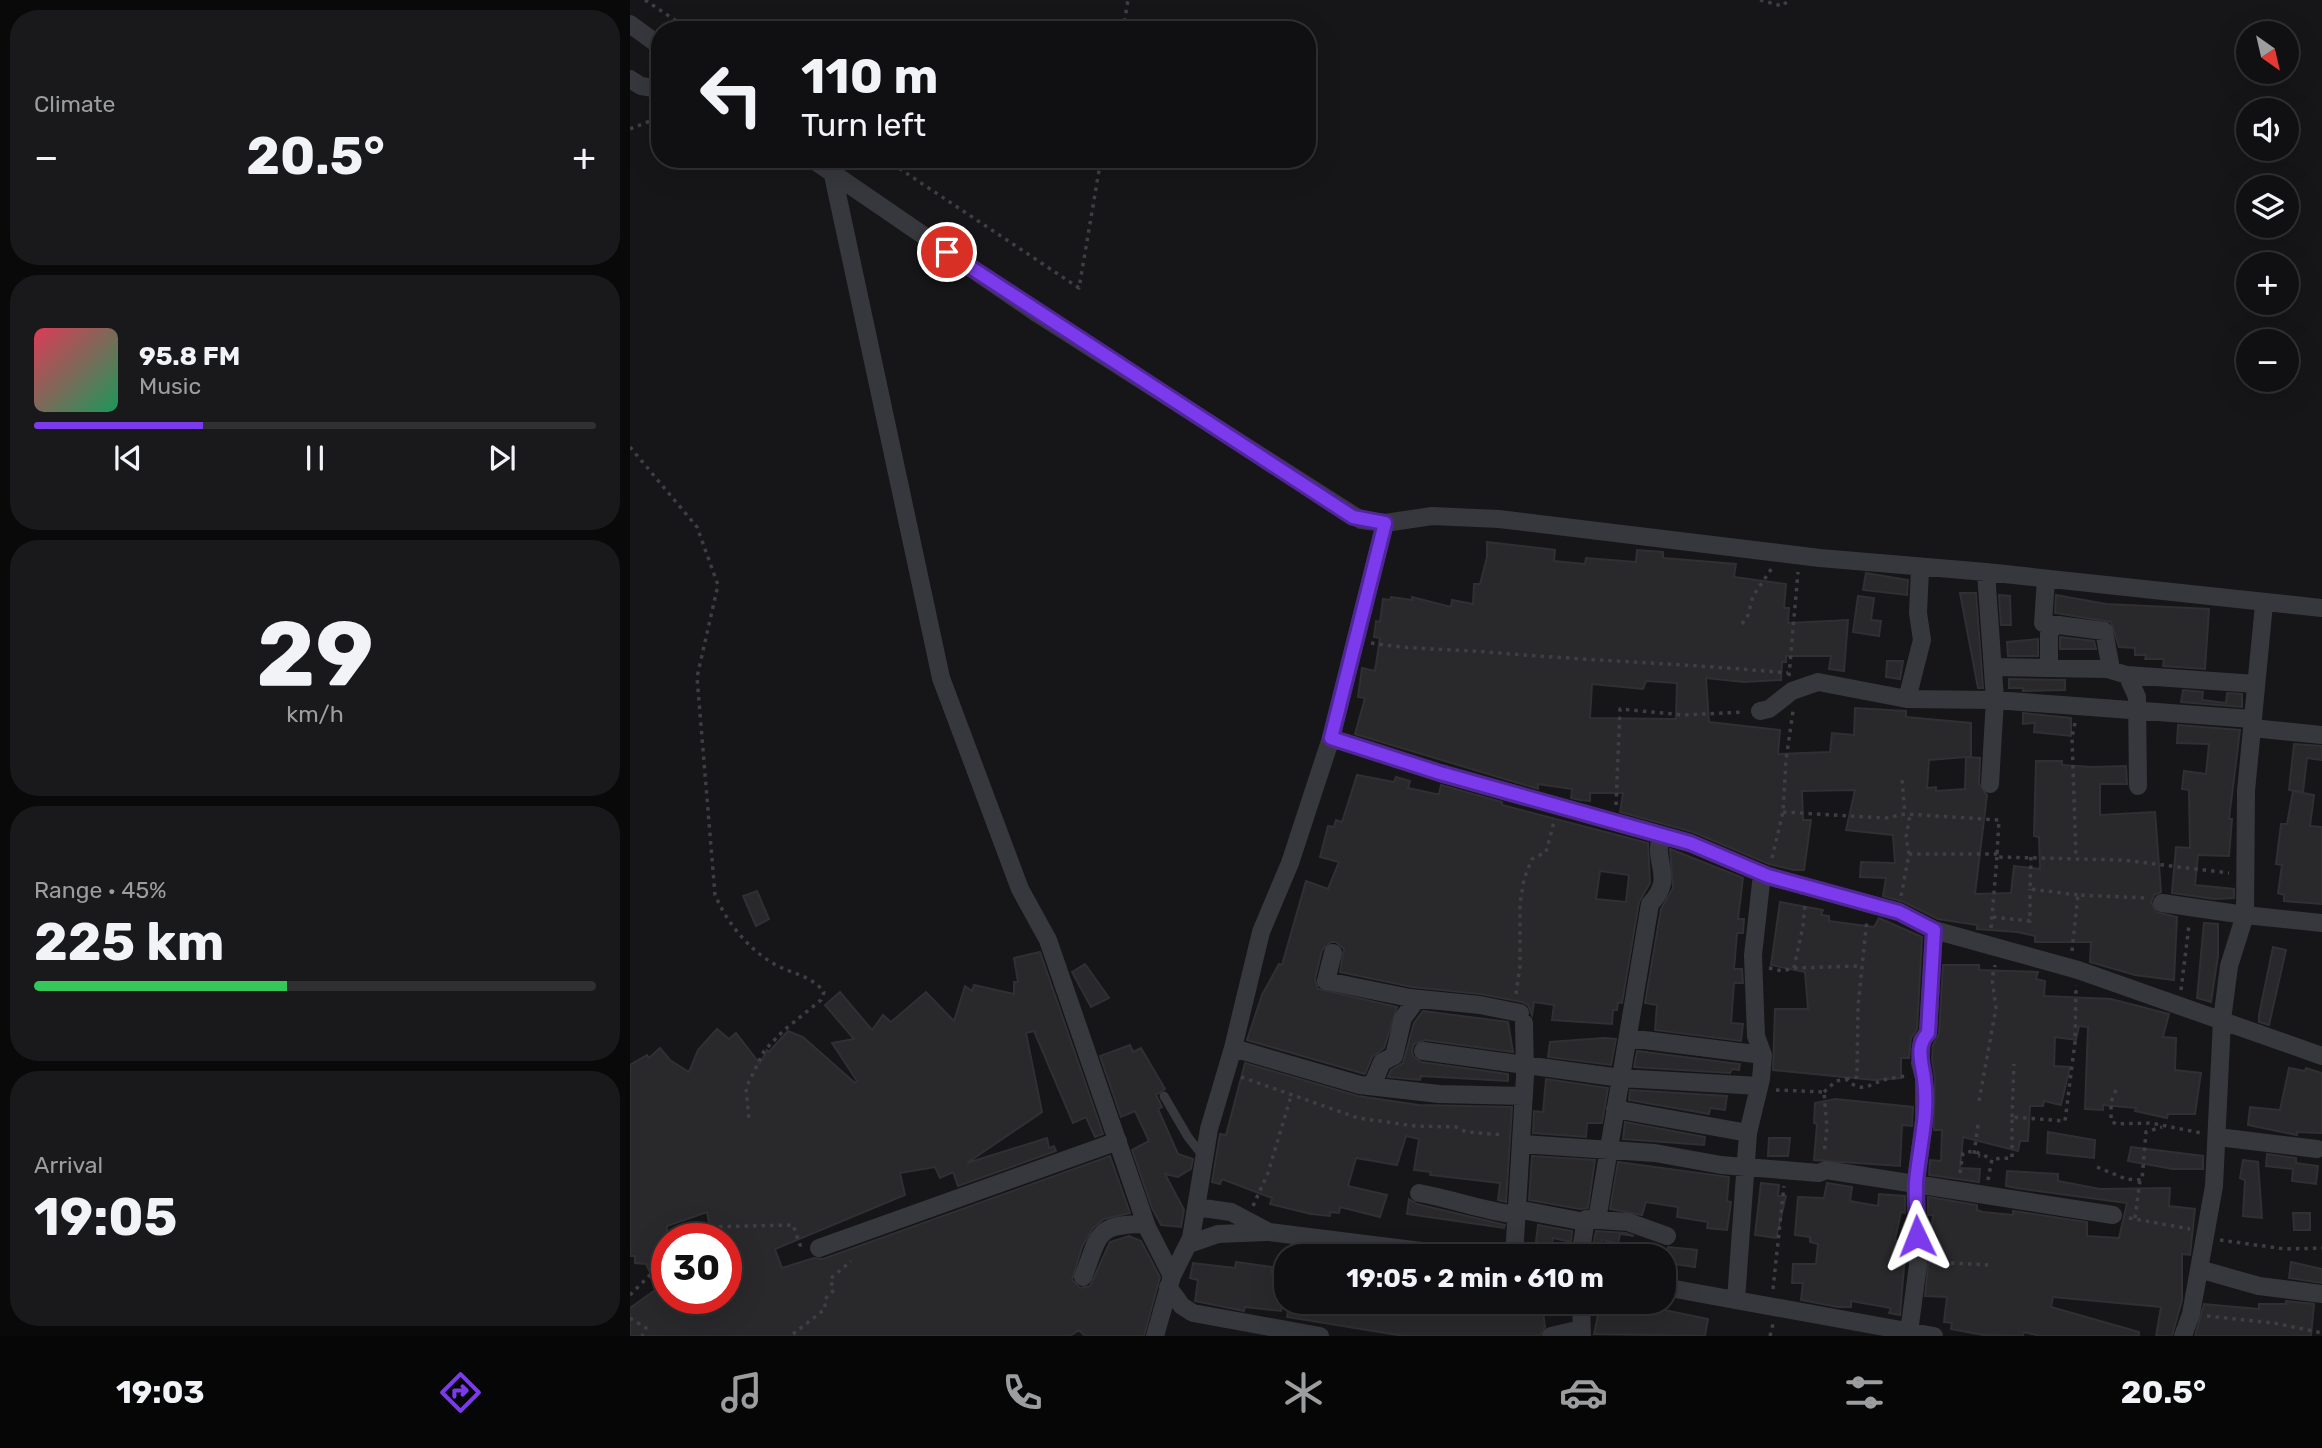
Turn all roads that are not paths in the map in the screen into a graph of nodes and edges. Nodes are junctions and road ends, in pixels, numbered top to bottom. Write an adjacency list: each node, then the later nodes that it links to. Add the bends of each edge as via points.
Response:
1 (630, 24): 2 (street)
2 (651, 39)
3 (630, 79): 4 (street)
4 (651, 88)
5 (824, 168): 6 (street)
6 (833, 175): 7 (street, via 1353,517); 51 (street, via 941,678 1020,888 1048,940)
7 (1385, 523): 8 (street, via 1432,516 1499,519); 24 (street)
8 (1920, 569): 9 (street); 18 (street, via 1922,640)
9 (1986, 572): 10 (street); 14 (street)
10 (2046, 579): 11 (street); 13 (street, via 2043,621)
11 (2264, 604): 12 (street); 17 (street)
12 (2322, 608)
13 (2054, 625): 15 (street, via 2049,634); 16 (street, via 2104,631)
14 (1993, 667): 15 (street); 19 (street)
15 (2049, 667): 16 (street)
16 (2119, 672): 17 (street); 20 (street, via 2137,697)
17 (2256, 684): 22 (street)
18 (1907, 699): 19 (street); 21 (street, via 1818,682)
19 (1996, 700): 20 (street); 25 (street)
20 (2138, 710): 22 (street); 26 (street)
21 (1760, 711)
22 (2252, 724): 23 (street); 30 (street, via 2246,791)
23 (2322, 735)
24 (1331, 738): 27 (street); 37 (street, via 1290,863 1261,932)
25 (1990, 785)
26 (2138, 786)
27 (1661, 835): 28 (street); 36 (street, via 1664,877 1661,893 1650,904)
28 (1762, 874): 32 (street, via 1899,912); 39 (street, via 1753,965 1756,1037)
29 (2162, 903): 30 (street)
30 (2245, 915): 31 (street); 35 (street, via 2229,966)
31 (2322, 923)
32 (1934, 930): 35 (street, via 2074,968); 56 (street, via 1928,1033 1922,1040 1920,1063 1924,1120)
33 (1333, 953): 34 (street, via 1326,981)
34 (1417, 999): 41 (street, via 1480,1004 1522,1018); 43 (street, via 1403,1018 1394,1056 1382,1062)
35 (2222, 1020): 40 (street); 49 (street)
36 (1628, 1038): 39 (street); 42 (street)
37 (1233, 1048): 43 (street); 54 (street)
38 (1423, 1051): 41 (street)
39 (1763, 1055): 44 (street)
40 (2322, 1056)
41 (1524, 1067): 42 (street); 46 (street)
42 (1621, 1077): 44 (street); 47 (street)
43 (1372, 1086): 46 (street)
44 (1759, 1088): 48 (street)
45 (1164, 1096): 54 (lane)
46 (1524, 1097): 50 (street)
47 (1615, 1109): 48 (street); 52 (street)
48 (1748, 1133): 55 (street)
49 (2218, 1137): 53 (street); 70 (street)
50 (1521, 1140): 52 (street); 59 (street)
51 (1118, 1141): 62 (street); 69 (street)
52 (1608, 1149): 55 (street); 61 (street)
53 (2317, 1149)
54 (1203, 1156): 58 (street)
55 (1745, 1166): 56 (street, via 1826,1170); 75 (street)
56 (1916, 1183): 60 (street); 77 (street, via 1918,1262)
57 (1419, 1194): 59 (street, via 1460,1200 1480,1210)
58 (1196, 1207): 63 (street, via 1220,1209); 65 (street)
59 (1517, 1212): 61 (street); 67 (street)
60 (2113, 1215)
61 (1591, 1221): 64 (street, via 1628,1222); 68 (street)
62 (1146, 1224): 71 (street, via 1106,1228); 72 (street)
63 (1269, 1232): 65 (street, via 1218,1234); 66 (street)
64 (1667, 1236)
65 (1189, 1244): 72 (street)
66 (1365, 1244)
67 (1515, 1244)
68 (1584, 1244)
69 (812, 1246)
70 (2199, 1269): 74 (street, via 2259,1286); 83 (street)
71 (1083, 1277)
72 (1170, 1282): 79 (street); 80 (street, via 1182,1306 1193,1312)
73 (1676, 1289): 75 (street)
74 (2322, 1294)
75 (1736, 1300): 77 (street)
76 (1581, 1314): 78 (street)
77 (1909, 1332): 82 (street)
78 (1582, 1333): 81 (street)
79 (1155, 1336)
80 (1320, 1336)
81 (1551, 1336)
82 (1934, 1336)
83 (2183, 1336)

